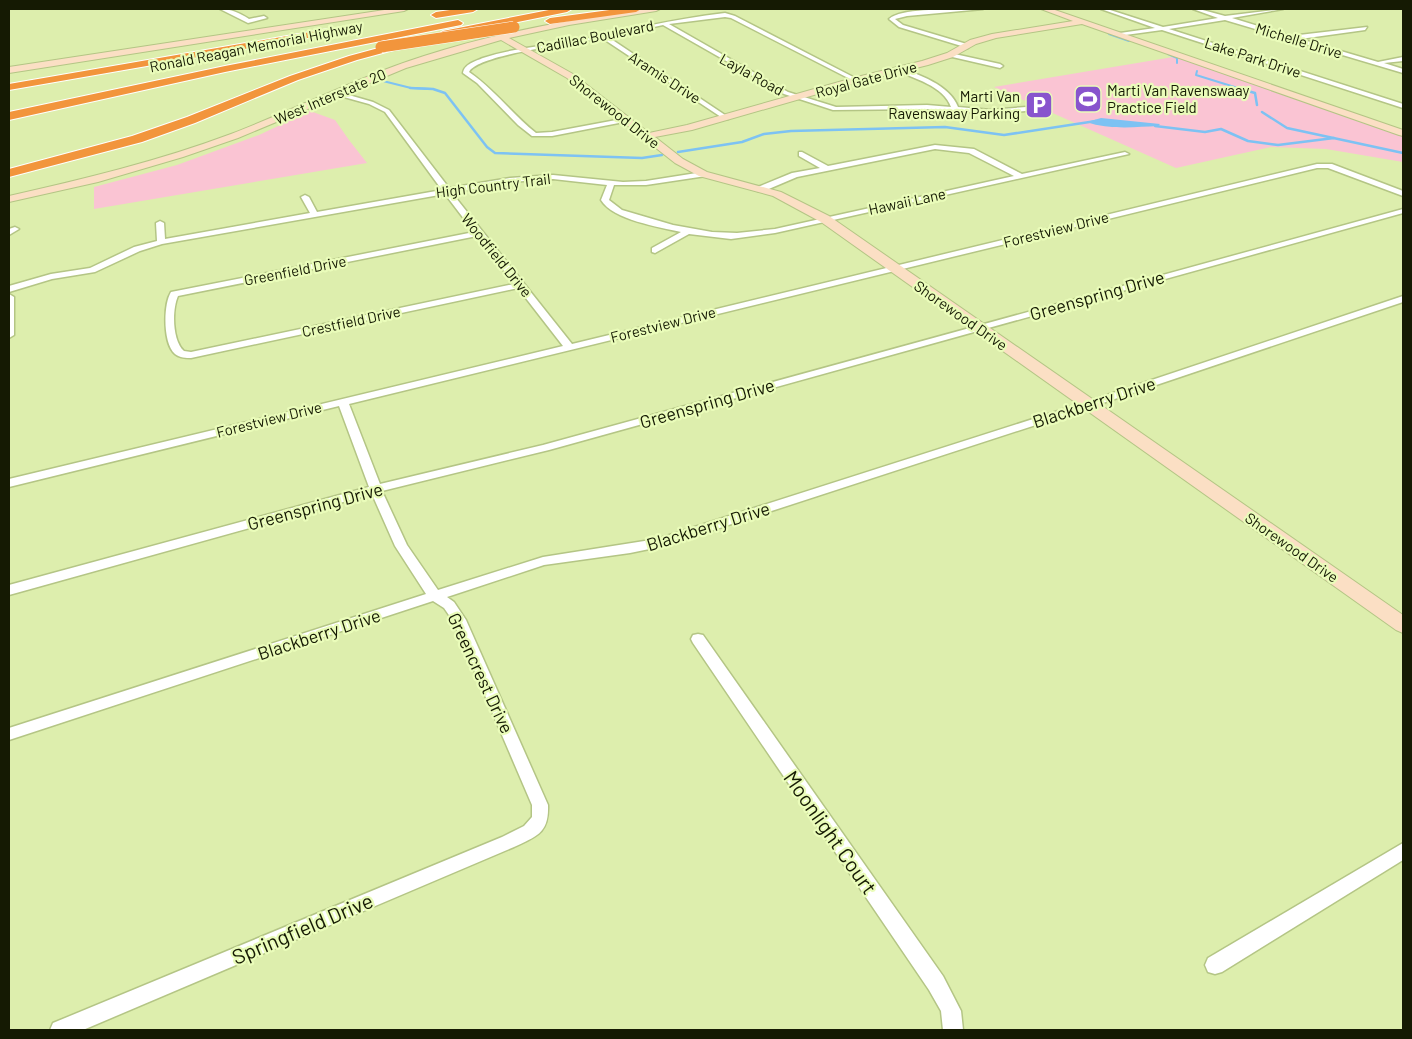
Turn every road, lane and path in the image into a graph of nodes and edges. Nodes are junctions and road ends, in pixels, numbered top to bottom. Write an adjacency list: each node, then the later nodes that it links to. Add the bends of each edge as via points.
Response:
1 (222, 9): 15 (street, via 248,21)
2 (404, 9): 34 (street)
3 (473, 9): 14 (highway)
4 (541, 9): 42 (highway, Ronald Reagan Memorial Highway, via 278,58)
5 (567, 9): 49 (highway, via 419,40 353,58)
6 (636, 9): 42 (highway, bridge, via 382,47)
7 (656, 9): 26 (street, West Interstate 20)
8 (981, 9): 28 (street, via 907,14 892,19 902,26)
9 (1045, 9): 18 (street)
10 (1103, 9): 21 (street, Lake Park Drive)
11 (1195, 9): 16 (street, Michelle Drive)
12 (1281, 9): 16 (street)
13 (485, 10): 37 (highway, Ronald Reagan Memorial Highway)
14 (429, 16)
15 (264, 18)
16 (1226, 18): 21 (street); 27 (street, Michelle Drive)
17 (411, 19): 19 (highway)
18 (1083, 22): 24 (street); 28 (street, Royal Gate Drive, via 995,36)
19 (385, 23)
20 (664, 23): 25 (street, Cadillac Boulevard); 38 (street, Cadillac Boulevard, via 729,16); 41 (street, Layla Road, via 771,85)
21 (1163, 28): 24 (street); 43 (street, Lake Park Drive)
22 (1365, 28): 27 (street)
23 (340, 30): 39 (highway)
24 (1120, 35): 50 (street)
25 (603, 36): 29 (street, Cadillac Boulevard); 47 (street, Aramis Drive)
26 (502, 37): 29 (street, Shorewood Drive); 40 (street, West Interstate 20, via 410,64)
27 (1294, 38): 32 (street, Michelle Drive)
28 (968, 46): 30 (street, Royal Gate Drive)
29 (526, 50): 48 (street, Shorewood Drive, via 570,76); 48 (street, Cadillac Boulevard, via 467,67 466,73 534,135)
30 (950, 55): 33 (street); 35 (street, Royal Gate Drive)
31 (1403, 59): 32 (street)
32 (1378, 63): 36 (street, Michelle Drive)
33 (1000, 66)
34 (9, 70)
35 (897, 70): 38 (street, Royal Gate Drive); 45 (street, via 944,92)
36 (1403, 71)
37 (135, 77)
38 (856, 80): 41 (street, Royal Gate Drive)
39 (9, 87)
40 (335, 93): 61 (street, Woodfield Drive, via 387,111); 64 (street, West Interstate 20, via 251,129 188,151 116,174)
41 (798, 97): 45 (street, Layla Road, via 835,109 927,107); 47 (street, Royal Gate Drive)
42 (69, 103): 46 (highway, Ronald Reagan Memorial Highway)
43 (1403, 106)
44 (1026, 109): 45 (street, Layla Road)
45 (956, 111)
46 (9, 116)
47 (726, 118): 51 (street, Royal Gate Drive)
48 (627, 120): 51 (street, Shorewood Drive)
49 (156, 133): 55 (highway); 58 (highway, via 92,157)
50 (1403, 133)
51 (647, 136): 56 (street, Shorewood Drive)
52 (802, 154): 54 (street)
53 (1125, 154): 57 (street, Hawaii Lane)
54 (827, 169): 57 (street, via 924,149 952,148 980,155); 60 (street, via 795,175)
55 (9, 173)
56 (704, 174): 59 (street, High Country Trail, via 653,182); 60 (street, Shorewood Drive)
57 (1022, 177): 67 (street, Hawaii Lane)
58 (9, 182)
59 (612, 182): 61 (street, High Country Trail, via 534,177); 69 (street, Hawaii Lane, via 605,200 619,212)
60 (761, 189): 67 (street, Shorewood Drive)
61 (447, 190): 66 (street, High Country Trail); 70 (street, Woodfield Drive)
62 (1403, 194): 73 (street, Forestview Drive, via 1330,166 1317,166)
63 (305, 196): 66 (street)
64 (9, 199)
65 (1403, 211): 78 (street, Greenspring Drive)
66 (314, 214): 71 (street, High Country Trail)
67 (825, 219): 69 (street, Hawaii Lane, via 746,235 725,236); 73 (street, Shorewood Drive)
68 (160, 223): 71 (street)
69 (689, 230): 72 (street)
70 (479, 233): 74 (street, Woodfield Drive); 81 (street, Greenfield Drive, via 174,294 169,302 172,337)
71 (161, 242): 75 (street, High Country Trail, via 137,249 92,270)
72 (654, 250)
73 (894, 268): 78 (street, Shorewood Drive); 80 (street, Forestview Drive)
74 (521, 285): 80 (street, Woodfield Drive); 81 (street, Crestfield Drive, via 211,352)
75 (9, 289)
76 (9, 297): 79 (street)
77 (1403, 299): 83 (street, Blackberry Drive)
78 (979, 328): 83 (street, Shorewood Drive); 85 (street, Greenspring Drive, via 545,448)
79 (9, 335)
80 (569, 347): 82 (street, Forestview Drive)
81 (181, 354)
82 (342, 401): 84 (street, Forestview Drive); 85 (street, Greencrest Drive)
83 (1087, 405): 87 (street, Blackberry Drive, via 660,543 543,562); 88 (street, Shorewood Drive)
84 (9, 483)
85 (376, 490): 86 (street, Greenspring Drive); 87 (street, Greencrest Drive, via 401,546)
86 (9, 590)
87 (435, 596): 90 (street, Blackberry Drive); 91 (street, Greencrest Drive, via 449,606 459,620 540,805)
88 (1403, 625)
89 (698, 639): 95 (street, Moonlight Court, via 936,983 951,1010)
90 (9, 734)
91 (540, 820): 94 (street, Springfield Drive, via 530,831 508,842)
92 (1403, 852): 93 (street)
93 (1215, 964)
94 (60, 1030)
95 (953, 1030)

